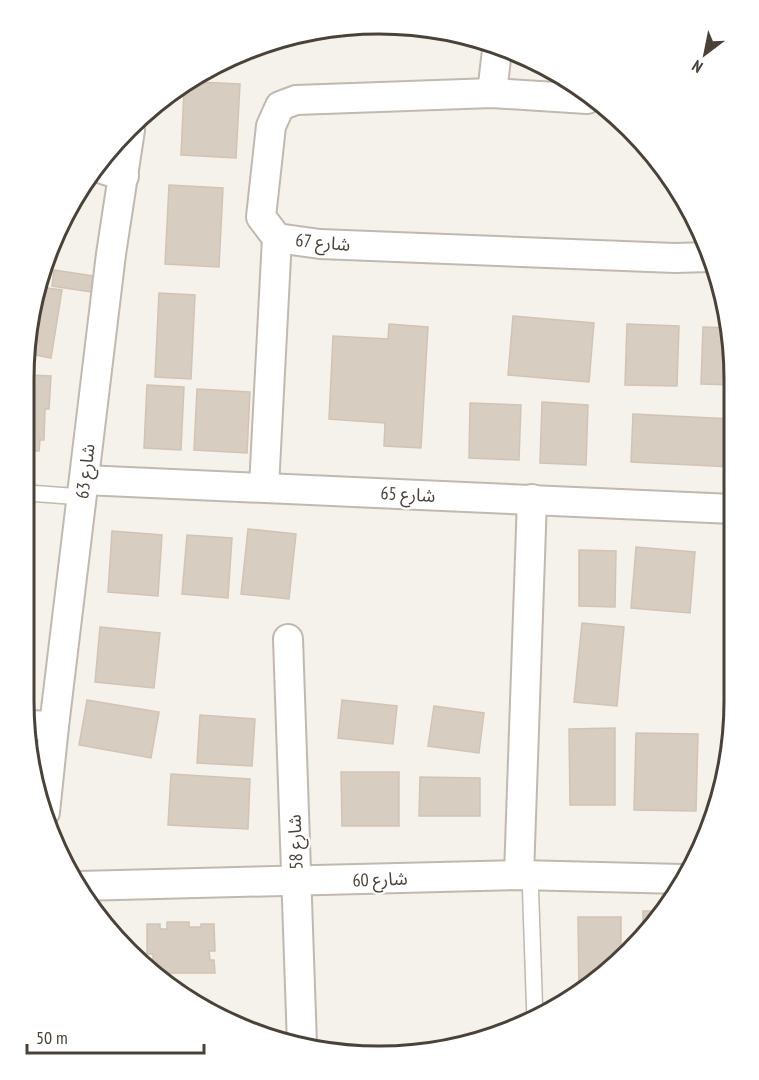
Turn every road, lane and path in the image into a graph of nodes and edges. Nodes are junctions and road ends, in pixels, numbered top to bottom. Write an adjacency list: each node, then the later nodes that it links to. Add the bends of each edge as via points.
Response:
1 (496, 55): 2 (street)
2 (492, 93): 3 (street, شارع 67); 6 (street, شارع 67, via 296,99 280,106 271,126 261,217)
3 (579, 98)
4 (121, 151): 5 (street, شارع 63)
5 (112, 172): 9 (street, شارع 63, via 111,254)
6 (277, 238): 7 (street, شارع 67, via 320,244); 8 (street)
7 (702, 257)
8 (264, 487): 9 (street, شارع 65); 11 (street, شارع 65)
9 (83, 488): 10 (lane); 14 (street, شارع 63)
10 (34, 492)
11 (532, 500): 12 (street, شارع 65); 16 (street)
12 (724, 509)
13 (288, 639): 18 (street, شارع 58)
14 (40, 725): 15 (street, شارع 63)
15 (43, 777)
16 (525, 875): 17 (street, شارع 60); 18 (street, شارع 60); 20 (lane)
17 (674, 879)
18 (296, 881): 19 (street, شارع 60); 21 (street, شارع 58)
19 (89, 886)
20 (534, 1009)
21 (302, 1037)

